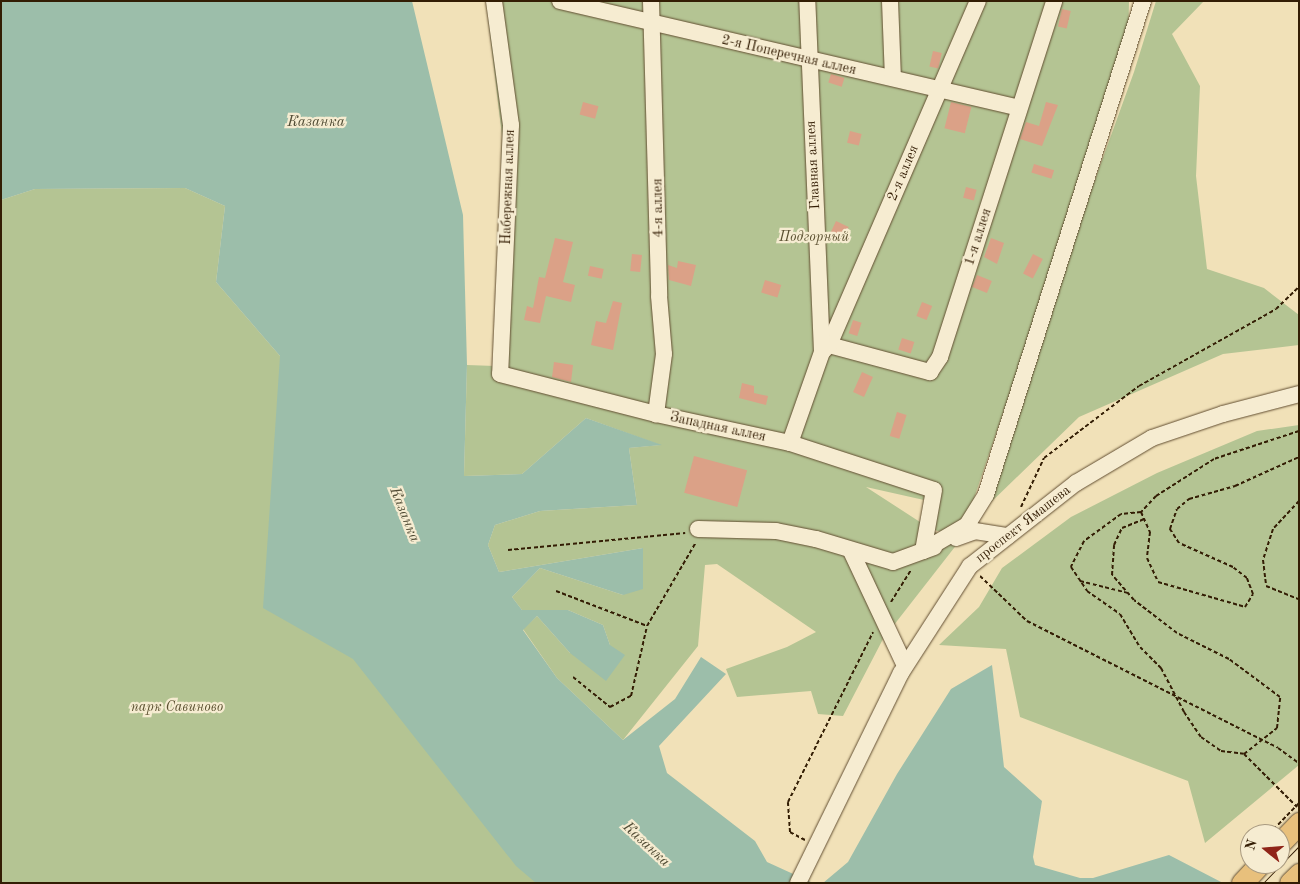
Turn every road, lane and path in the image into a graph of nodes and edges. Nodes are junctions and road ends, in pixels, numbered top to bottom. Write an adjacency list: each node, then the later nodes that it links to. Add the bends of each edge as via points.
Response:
1 (494, 1): 16 (lane, Набережная аллея, via 511,125)
2 (560, 1): 9 (lane, 2-я Поперечная аллея)
3 (651, 1): 9 (lane, 4-я аллея)
4 (807, 1): 10 (lane, Главная аллея)
5 (890, 1): 11 (lane)
6 (978, 1): 12 (lane, 2-я аллея)
7 (1054, 1): 13 (lane, 1-я аллея)
8 (1143, 1): 30 (lane, via 986,494 967,525)
9 (651, 24): 10 (lane, 2-я Поперечная аллея); 18 (lane, 4-я аллея, via 659,296 664,354)
10 (808, 59): 11 (lane, 2-я Поперечная аллея); 15 (lane, Главная аллея)
11 (893, 78): 12 (lane, 2-я Поперечная аллея)
12 (940, 88): 13 (lane, 2-я Поперечная аллея); 15 (lane, 2-я аллея)
13 (1019, 108): 15 (lane, 1-я аллея, via 940,357 930,372)
14 (1299, 286): 23 (path, via 1276,310 1140,386 1044,458)
15 (826, 348): 20 (lane, Главная аллея)
16 (500, 374): 18 (lane, Западная аллея)
17 (1299, 394): 27 (lane, проспект Ямашева, via 1223,414 1152,438 1076,483)
18 (656, 414): 20 (lane, Западная аллея)
19 (1299, 430): 24 (path, via 1214,459 1156,496)
20 (790, 443): 30 (lane, Западная аллея, via 934,490)
21 (1299, 457): 25 (path, via 1270,473 1188,499 1177,509 1170,530 1180,543 1234,567 1247,578 1253,594 1245,607 1158,582 1146,558 1150,532)
22 (1299, 501): 35 (path, via 1273,529 1264,560 1266,586)
23 (1020, 510)
24 (1141, 512): 25 (path); 32 (path, via 1121,514 1084,542 1071,567)
25 (1144, 519): 34 (path, via 1122,528 1114,544 1112,575)
26 (696, 534): 28 (path); 29 (lane, via 776,531); 37 (path)
27 (1008, 536): 30 (lane, via 975,531); 31 (lane, проспект Ямашева)
28 (508, 550)
29 (852, 551): 30 (lane, via 893,562); 39 (lane)
30 (923, 551): 36 (path)
31 (970, 566): 39 (lane, проспект Ямашева); 41 (path, via 1027,621)
32 (1080, 580): 34 (path); 41 (path, via 1087,592 1120,614 1140,647 1161,668)
33 (556, 591): 37 (path)
34 (1128, 594): 42 (path, via 1177,633 1229,659 1280,697 1277,728)
35 (1299, 598)
36 (889, 606)
37 (647, 626): 40 (path, via 630,696 610,707)
38 (875, 628): 49 (path, via 788,802)
39 (905, 666): 52 (lane, проспект Ямашева)
40 (573, 677)
41 (1175, 695): 42 (path); 43 (path, via 1201,737 1221,751)
42 (1262, 739): 43 (path); 44 (path)
43 (1244, 754): 46 (path)
44 (1299, 763)
45 (1299, 803): 47 (path, bridge)
46 (1299, 809)
47 (1279, 824)
48 (1299, 824): 50 (main road)
49 (790, 832)
50 (1290, 833)
51 (1299, 874): 53 (main road)
52 (798, 883)
53 (1290, 883)

